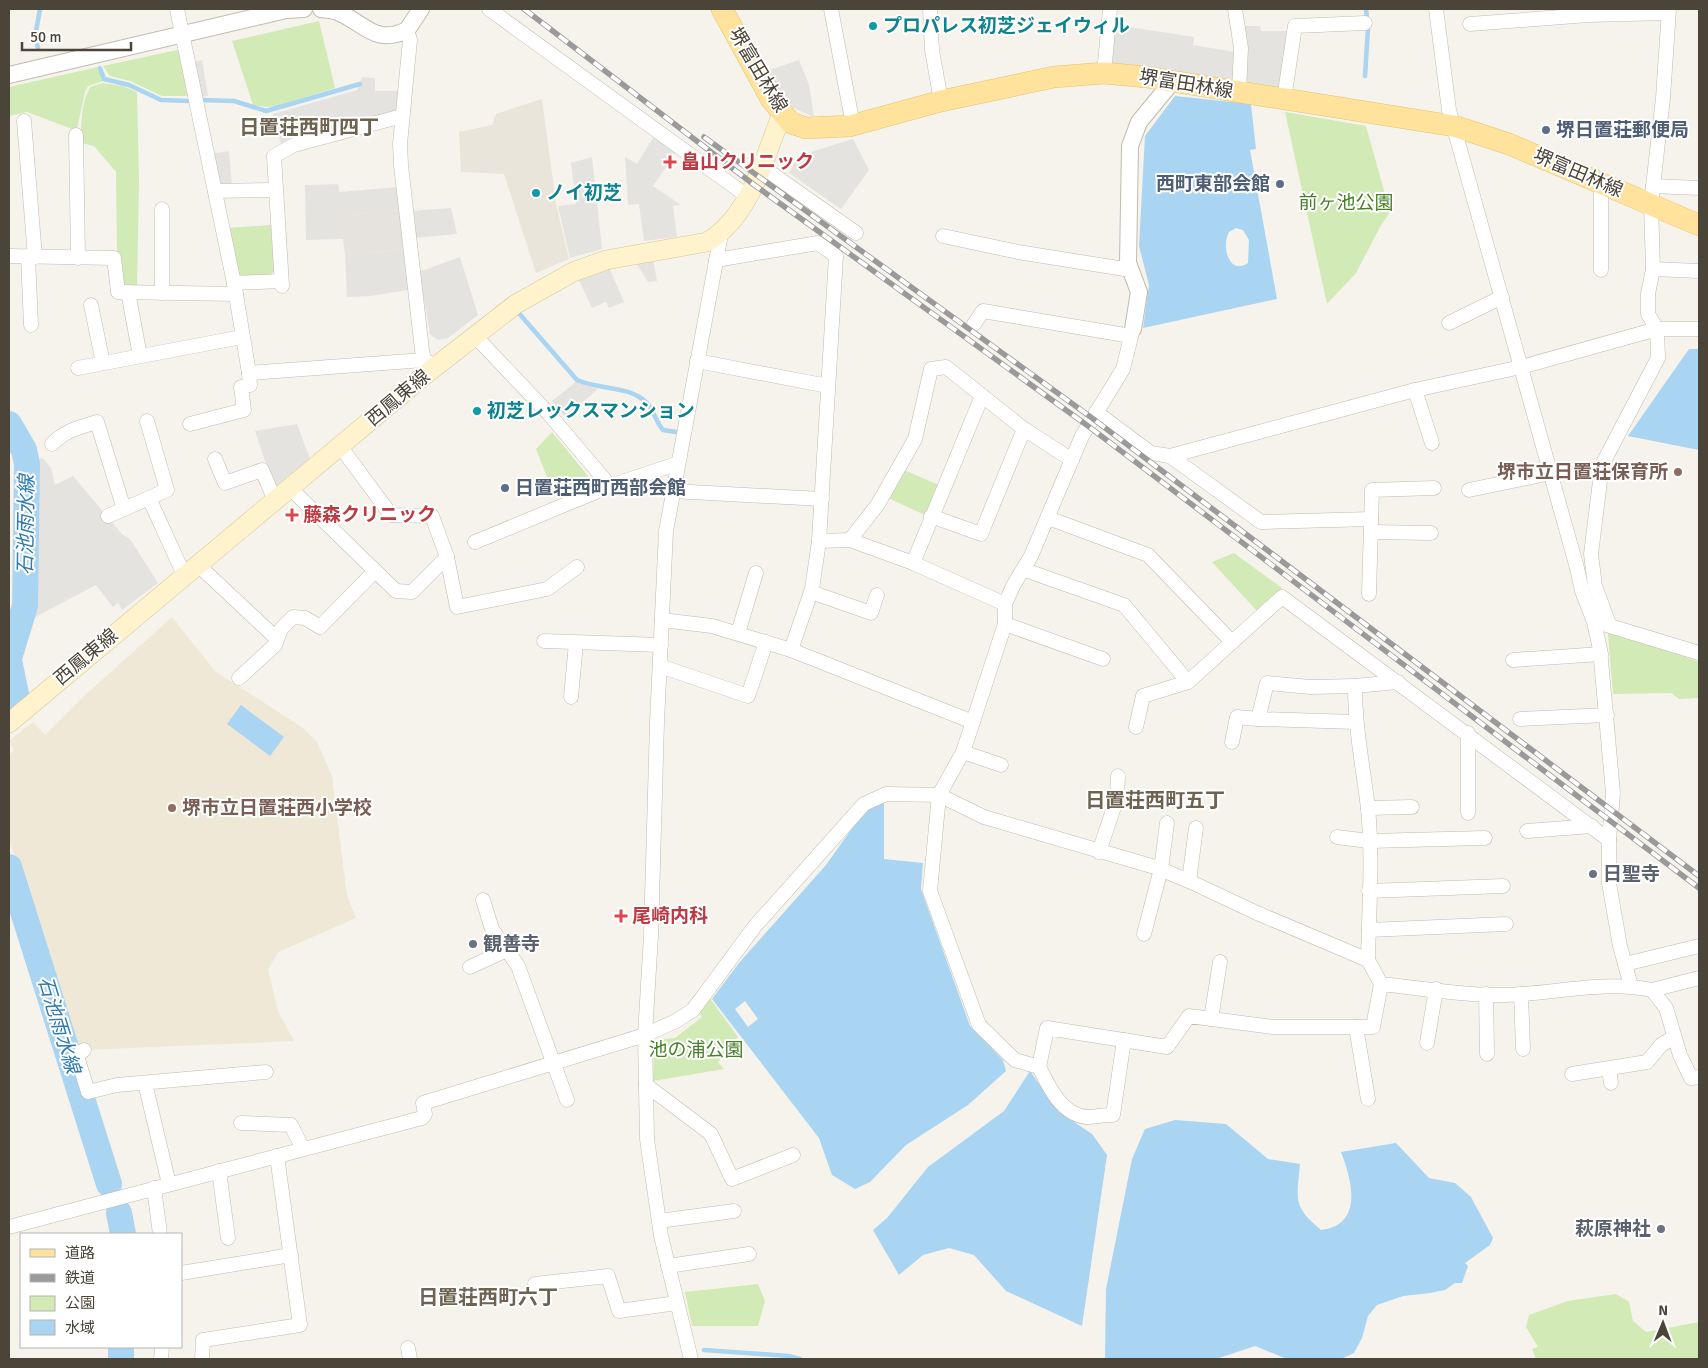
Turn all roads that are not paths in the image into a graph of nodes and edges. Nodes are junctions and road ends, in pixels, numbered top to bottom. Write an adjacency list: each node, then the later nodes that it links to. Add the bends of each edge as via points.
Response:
1 (177, 9): 18 (street)
2 (287, 9): 3 (street); 18 (street)
3 (304, 9)
4 (321, 9): 17 (street, via 339,12 371,33 385,36)
5 (421, 9): 17 (street)
6 (489, 9): 37 (street)
7 (722, 9): 25 (main road, 堺富田林線)
8 (831, 9): 28 (street)
9 (930, 9): 24 (street, via 932,50)
10 (1110, 9): 19 (street)
11 (1235, 9): 22 (street, via 1241,48)
12 (1436, 9): 29 (street, via 1449,110)
13 (1668, 11): 14 (street); 36 (street, via 1663,98)
14 (1519, 14): 16 (street)
15 (1365, 23): 23 (street, via 1295,26)
16 (1470, 24)
17 (407, 30): 26 (street, via 410,40)
18 (182, 34): 20 (street); 35 (street)
19 (1104, 73): 21 (main road, 堺富田林線); 24 (main road, 堺富田林線, via 1020,82)
20 (9, 75)
21 (1172, 82): 22 (main road, 堺富田林線); 48 (street, via 1139,122 1130,146)
22 (1239, 92): 23 (main road, 堺富田林線)
23 (1284, 99): 29 (main road, 堺富田林線)
24 (941, 101): 28 (main road, 堺富田林線)
25 (782, 113): 28 (main road, 堺富田林線, via 790,123 806,128); 31 (main road, 西鳳東線)
26 (402, 116): 34 (street, via 287,148 274,156); 67 (street, via 401,164)
27 (24, 121): 44 (street)
28 (853, 125)
29 (1454, 126): 32 (main road, 堺富田林線, via 1509,144); 54 (street)
30 (76, 135): 45 (street)
31 (761, 166): 37 (main road, 西鳳東線); 40 (street)
32 (1601, 183): 36 (main road, 堺富田林線); 49 (street)
33 (1699, 188): 36 (street)
34 (275, 190): 35 (street); 51 (street, via 281,283)
35 (215, 191): 51 (street)
36 (1652, 195): 39 (main road, 堺富田林線); 47 (street)
37 (747, 196): 41 (main road, 西鳳東線)
38 (162, 209): 53 (street)
39 (1699, 225)
40 (856, 232)
41 (721, 234): 46 (street); 62 (main road, 西鳳東線, via 707,242 614,258 573,272 516,304)
42 (943, 236): 48 (street)
43 (9, 256): 44 (street)
44 (31, 256): 45 (street); 58 (street)
45 (78, 258): 52 (street, via 114,258 118,292)
46 (716, 260): 65 (street); 71 (street, via 818,243 836,256)
47 (1652, 269): 50 (street); 60 (street, via 1648,314)
48 (1130, 270): 61 (street, via 1139,292)
49 (1601, 270)
50 (1699, 271)
51 (235, 289): 53 (street); 63 (street)
52 (128, 292): 53 (street); 64 (street)
53 (162, 292)
54 (1502, 297): 56 (street); 68 (street)
55 (91, 305): 66 (street)
56 (1449, 323)
57 (974, 324): 61 (street, via 983,311)
58 (31, 325)
59 (1699, 329): 60 (street)
60 (1657, 330): 68 (street); 117 (street, via 1658,358 1602,466 1592,554 1595,586)
61 (1132, 333): 74 (street, via 1123,369)
62 (475, 336): 67 (main road, 西鳳東線); 86 (street, via 549,414)
63 (242, 337): 64 (street); 70 (street)
64 (140, 356): 66 (street)
65 (697, 361): 71 (street); 84 (street)
66 (103, 363): 69 (street)
67 (430, 363): 70 (street); 80 (main road, 西鳳東線)
68 (1520, 367): 72 (street); 85 (street)
69 (78, 368)
70 (249, 373): 76 (street, via 250,385 241,387 244,410 206,423)
71 (828, 386): 92 (street)
72 (1415, 390): 78 (street); 81 (street)
73 (982, 396): 77 (street); 96 (street); 100 (street, via 946,367 931,369 915,438 878,504)
74 (1096, 412): 81 (street, via 1150,453); 83 (street)
75 (147, 422): 91 (street, via 167,490)
76 (190, 424)
77 (1024, 429): 83 (street); 96 (street, via 981,534)
78 (1432, 443)
79 (52, 444): 94 (street, via 77,427 97,422)
80 (340, 446): 87 (main road, 西鳳東線); 103 (street, via 391,515 432,516)
81 (1170, 456): 98 (street, via 1261,522)
82 (215, 459): 93 (street, via 225,483 262,470)
83 (1072, 460): 97 (street)
84 (676, 464): 86 (street); 90 (street)
85 (1551, 474): 89 (street); 115 (street, via 1582,591)
86 (610, 486): 102 (street)
87 (290, 488): 93 (main road, 西鳳東線); 108 (street)
88 (1434, 488): 98 (street, via 1372,490)
89 (1469, 490)
90 (672, 491): 92 (street); 114 (street, via 666,531)
91 (149, 498): 94 (street); 106 (street)
92 (822, 499): 101 (street)
93 (275, 501): 106 (main road, 西鳳東線)
94 (124, 509): 95 (street)
95 (108, 516)
96 (931, 516): 104 (street)
97 (1048, 518): 107 (street); 122 (street, via 1148,555)
98 (1371, 526): 99 (street); 111 (street)
99 (1431, 533)
100 (850, 540): 101 (street); 104 (street)
101 (819, 541): 110 (street)
102 (475, 542)
103 (447, 557): 105 (street, via 457,607 547,589); 108 (street, via 412,592 396,591)
104 (913, 563): 113 (street)
105 (578, 567)
106 (191, 570): 119 (street); 141 (main road, 西鳳東線)
107 (1025, 570): 113 (street); 132 (street, via 1124,605)
108 (375, 571): 119 (street, via 320,627 305,618 293,617)
109 (756, 573): 118 (street)
110 (811, 592): 112 (street, via 871,613); 125 (street)
111 (1368, 594)
112 (878, 595)
113 (1005, 604): 116 (street)
114 (662, 620): 118 (street, via 712,626); 124 (street)
115 (1594, 622): 117 (street); 127 (street)
116 (1006, 624): 128 (street); 139 (street)
117 (1609, 624): 126 (street)
118 (738, 633): 121 (street)
119 (276, 638): 131 (street, via 275,645)
120 (544, 641): 123 (street)
121 (766, 642): 125 (street); 130 (street, via 748,696)
122 (1232, 642): 132 (street); 133 (street, via 1282,597)
123 (576, 643): 124 (street); 135 (street)
124 (661, 645): 130 (street)
125 (791, 650): 139 (street)
126 (1699, 653)
127 (1601, 654): 129 (street); 136 (street)
128 (1103, 659)
129 (1513, 660)
130 (660, 666): 184 (street, via 652,935)
131 (239, 678)
132 (1188, 682): 142 (street, via 1144,696)
133 (1398, 682): 134 (street); 143 (street)
134 (1355, 686): 137 (street, via 1310,688 1267,683); 140 (street)
135 (571, 697)
136 (1608, 715): 138 (street); 158 (street, via 1613,793)
137 (1258, 719): 140 (street); 144 (street, via 1237,717)
138 (1520, 719)
139 (973, 722): 145 (street)
140 (1355, 722): 150 (street)
141 (9, 723)
142 (1136, 727)
143 (1468, 733): 151 (street); 153 (street)
144 (1232, 742)
145 (963, 752): 146 (street); 148 (street)
146 (1001, 765)
147 (1118, 776): 160 (street, via 1116,798)
148 (939, 795): 160 (street, via 984,817); 184 (street, via 886,794 864,804 755,926 693,1010); 192 (street, via 930,891 936,909 979,1025 1015,1060)
149 (1412, 807): 150 (street)
150 (1368, 808): 159 (street)
151 (1468, 813)
152 (1167, 823): 161 (street)
153 (1592, 826): 155 (street); 158 (street)
154 (1196, 828): 162 (street)
155 (1527, 831)
156 (1337, 837): 159 (street)
157 (1485, 838): 159 (street)
158 (1609, 840): 173 (street, via 1612,908)
159 (1369, 841): 164 (street)
160 (1099, 852): 161 (street)
161 (1161, 869): 162 (street); 168 (street)
162 (1189, 881): 171 (street)
163 (1503, 886): 164 (street)
164 (1369, 891): 167 (street)
165 (484, 900): 170 (street, via 492,929)
166 (1506, 924): 167 (street)
167 (1369, 930): 171 (street)
168 (1144, 934)
169 (1699, 946): 173 (street)
170 (505, 951): 174 (street); 191 (street, via 518,966)
171 (1368, 960): 176 (street)
172 (1220, 962): 182 (street)
173 (1625, 964): 177 (street)
174 (470, 967)
175 (1699, 978): 179 (street)
176 (1381, 984): 178 (street); 183 (street, via 1372,1027)
177 (1631, 986): 179 (street); 181 (street, via 1578,986)
178 (1436, 989): 180 (street); 187 (street)
179 (1652, 990): 185 (street, via 1666,1008)
180 (1486, 994): 181 (street); 190 (street)
181 (1521, 994): 189 (street)
182 (1212, 1019): 183 (street, via 1273,1026); 186 (street, via 1189,1016 1168,1047)
183 (1356, 1027): 200 (street)
184 (645, 1035): 191 (street); 199 (street)
185 (1674, 1037): 193 (street, via 1661,1045 1647,1062); 196 (street, via 1692,1078)
186 (1124, 1040): 192 (street, via 1046,1028); 192 (street, via 1113,1115 1084,1117 1065,1109)
187 (1426, 1043)
188 (84, 1050): 197 (street, via 77,1056 88,1092)
189 (1523, 1050)
190 (1487, 1054)
191 (554, 1064): 201 (street); 203 (street, via 423,1103 425,1114 422,1118)
192 (1039, 1067)
193 (1609, 1069): 195 (street); 198 (street)
194 (266, 1072): 197 (street)
195 (1572, 1074)
196 (1699, 1077)
197 (144, 1083): 207 (street)
198 (1611, 1083)
199 (646, 1085): 204 (street, via 711,1134 732,1179); 210 (street, via 647,1139)
200 (1368, 1099)
201 (567, 1100)
202 (241, 1123): 203 (street, via 291,1125)
203 (303, 1150): 205 (street)
204 (794, 1155)
205 (277, 1156): 206 (street); 215 (street)
206 (219, 1171): 207 (street); 213 (street)
207 (170, 1184): 208 (street)
208 (154, 1188): 211 (street); 212 (street)
209 (734, 1211): 210 (street)
210 (659, 1221): 216 (street)
211 (9, 1227)
212 (160, 1233)
213 (228, 1238)
214 (750, 1254): 216 (street)
215 (290, 1255): 217 (street); 220 (street, via 300,1325 204,1340)
216 (668, 1266): 219 (street)
217 (182, 1273)
218 (536, 1284): 219 (street, via 608,1276 619,1312)
219 (677, 1303): 221 (street)
220 (202, 1359)
221 (690, 1359)

